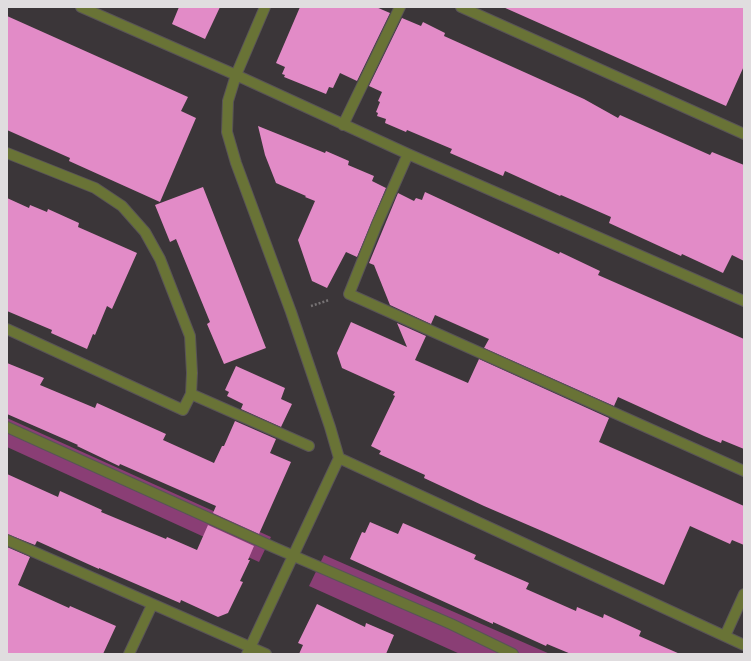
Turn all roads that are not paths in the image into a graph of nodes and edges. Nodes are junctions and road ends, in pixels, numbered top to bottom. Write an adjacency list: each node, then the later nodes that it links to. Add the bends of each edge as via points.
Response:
1 (81, 7): 5 (street)
2 (265, 7): 5 (street)
3 (400, 7): 6 (street)
4 (461, 7): 7 (street)
5 (236, 75): 6 (street); 15 (street, via 228,101 227,132 291,312)
6 (343, 125): 9 (street)
7 (744, 134)
8 (7, 153): 12 (street, via 95,188 122,206 145,232 160,259 190,336)
9 (408, 154): 10 (street); 16 (street, via 349,294)
10 (744, 301)
11 (7, 329): 12 (street, via 183,410)
12 (190, 394): 14 (street)
13 (7, 427): 18 (street)
14 (309, 446)
15 (339, 458): 18 (street); 21 (street)
16 (744, 471)
17 (7, 540): 20 (street)
18 (293, 556): 23 (street); 26 (street, via 451,624)
19 (744, 594): 21 (street)
20 (152, 605): 23 (street); 24 (street)
21 (725, 636): 22 (street)
22 (744, 645)
23 (248, 650): 25 (street)
24 (129, 654)
25 (266, 654)
26 (513, 654)

